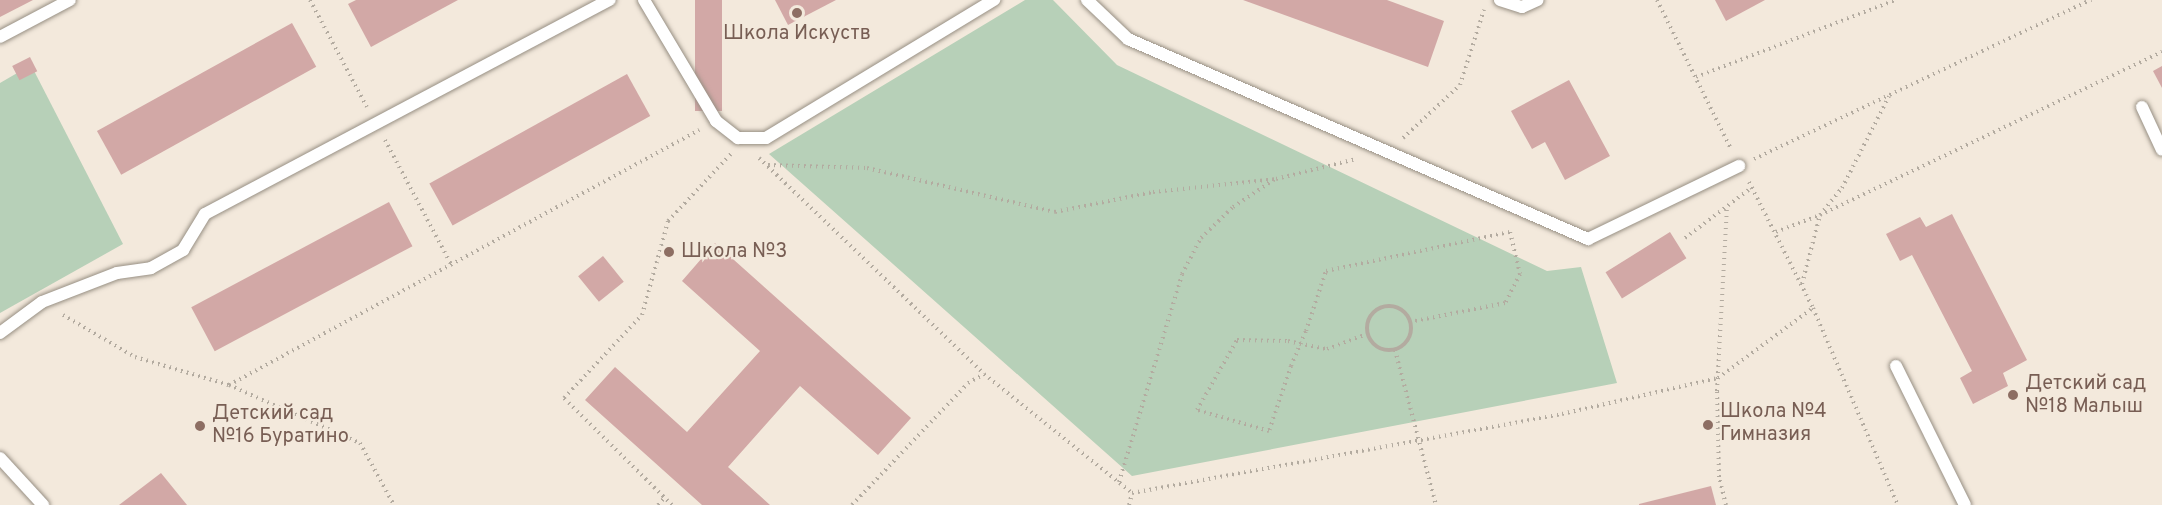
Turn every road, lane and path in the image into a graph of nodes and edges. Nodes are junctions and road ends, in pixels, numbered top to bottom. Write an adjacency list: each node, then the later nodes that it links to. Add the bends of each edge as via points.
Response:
1 (70, 0): 12 (lane)
2 (610, 0): 30 (lane, via 205,214 183,250 152,268 117,273)
3 (644, 0): 17 (lane)
4 (994, 0): 18 (lane, via 766,138)
5 (1087, 0): 19 (lane, via 1128,39)
6 (1487, 0): 19 (path, via 1460,85)
7 (1500, 0): 8 (lane, via 1522,7)
8 (1538, 0)
9 (1657, 0): 14 (path)
10 (1896, 0): 14 (path)
11 (2091, 0): 15 (path)
12 (0, 37)
13 (2162, 52): 26 (path)
14 (1696, 77): 22 (path)
15 (1889, 95): 22 (path); 26 (path, via 1842,188)
16 (2142, 107): 20 (lane)
17 (716, 121): 18 (lane); 39 (path)
18 (738, 138): 21 (path); 44 (path, via 731,154 668,221 642,315 564,398)
19 (1390, 150): 22 (lane, via 1588,239); 23 (path)
20 (2162, 150)
21 (767, 165): 23 (path, via 867,168 1055,212 1152,192); 37 (path)
22 (1740, 166): 24 (path)
23 (1276, 178): 42 (path, via 1233,207 1196,247 1182,274)
24 (1752, 188): 25 (path); 27 (path)
25 (1727, 207): 28 (path); 38 (path)
26 (1820, 215): 27 (path); 29 (path)
27 (1776, 232): 29 (path)
28 (1685, 238)
29 (1802, 285): 31 (path)
30 (42, 302): 33 (lane); 39 (path, via 135,357)
31 (1814, 308): 38 (path); 53 (path)
32 (1410, 322): 34 (path, via 1400,308 1382,306 1369,317); 34 (path, bridge, via 1505,303 1520,274 1510,232 1326,271 1306,331 1291,366 1269,431 1197,410 1237,340 1288,341 1327,349); 35 (path, via 1408,339)
33 (0, 333)
34 (1367, 334): 35 (path, via 1378,348)
35 (1395, 350): 40 (path)
36 (1896, 366): 54 (lane)
37 (984, 374): 42 (path); 49 (path, via 968,383)
38 (1718, 378): 40 (path); 52 (path, via 1719,477)
39 (229, 385): 46 (path, via 360,443)
40 (1418, 442): 43 (path); 51 (path)
41 (0, 458): 45 (lane)
42 (1119, 482): 43 (path)
43 (1132, 493): 50 (path)
44 (664, 498): 47 (path); 48 (path)
45 (42, 505)
46 (394, 505)
47 (658, 505)
48 (672, 505)
49 (852, 505)
50 (1130, 505)
51 (1436, 505)
52 (1726, 505)
53 (1898, 505)
54 (1965, 505)

